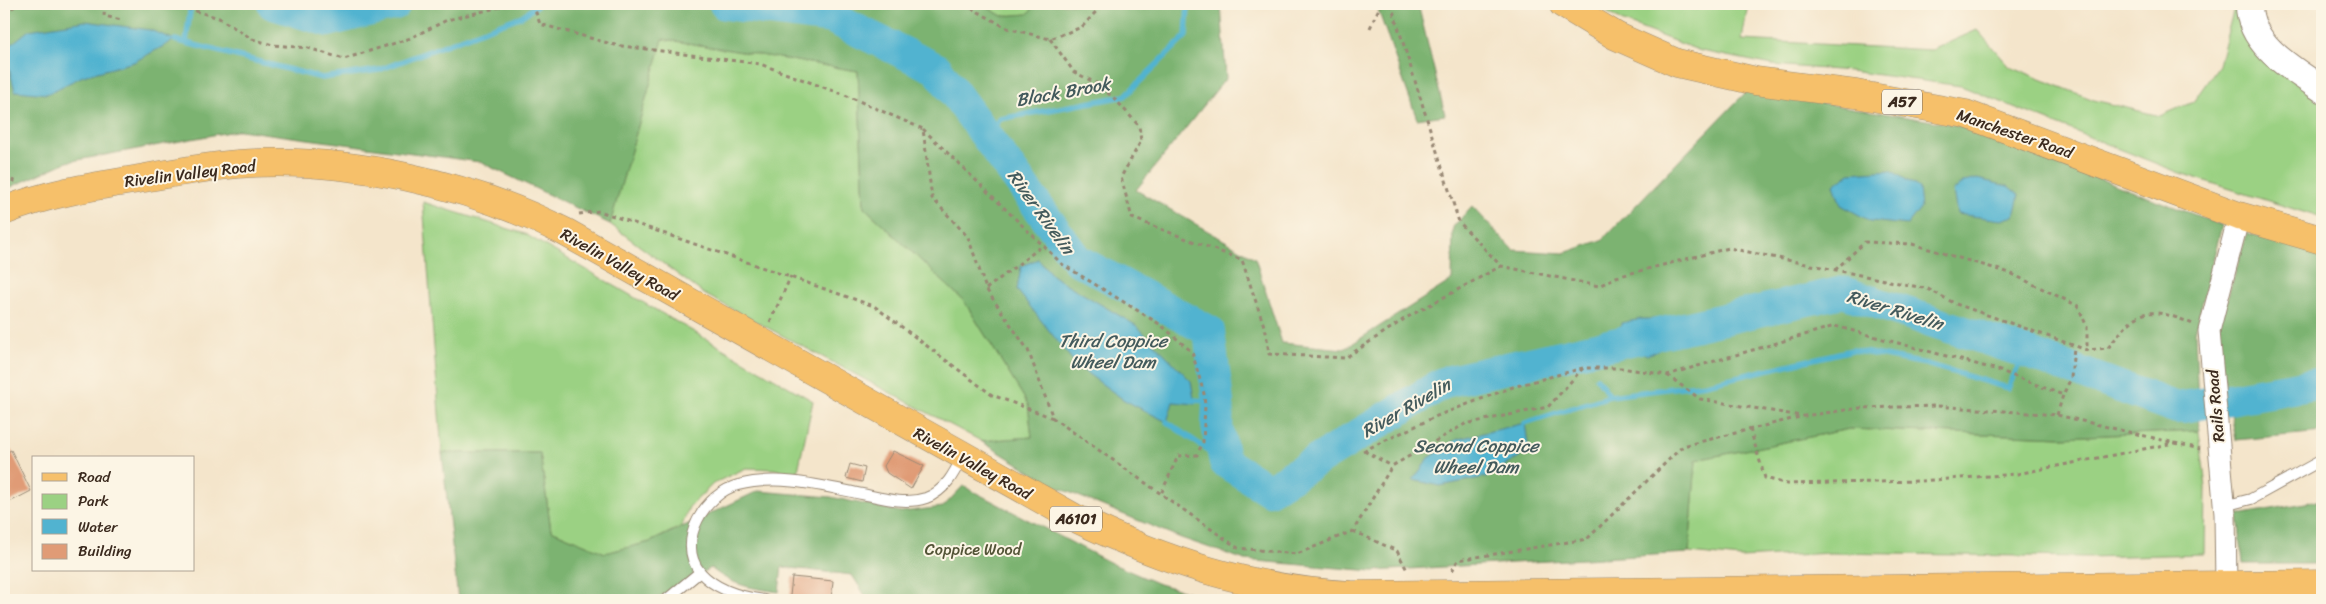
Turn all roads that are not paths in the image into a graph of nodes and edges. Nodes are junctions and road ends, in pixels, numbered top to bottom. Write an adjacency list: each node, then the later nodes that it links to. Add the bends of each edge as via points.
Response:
1 (1563, 4): 5 (main road, Manchester Road / A57, via 1616,36 1677,63 1756,81 1856,94 1966,114)
2 (2249, 4): 3 (street, via 2248,17 2262,41 2288,67)
3 (2322, 89)
4 (4, 211): 7 (main road, Rivelin Valley Road / A6101, via 41,197 80,188 194,169 270,163 342,168 422,182 488,199 542,220)
5 (2239, 216): 6 (main road, Manchester Road / A57); 9 (street, Rails Road, via 2210,331)
6 (2322, 240)
7 (963, 456): 10 (lane, via 944,486 927,498 915,501 898,501 775,480 729,487 707,505 693,534 691,547); 12 (main road, Rivelin Valley Road / A6101, via 1119,540 1188,565 1292,590 1352,595)
8 (2322, 460): 9 (lane, via 2251,499)
9 (2224, 506): 12 (street, Rails Road)
10 (700, 572): 13 (lane); 14 (lane, via 731,593)
11 (2322, 584): 12 (main road, Rivelin Valley Road / A6101)
12 (2228, 593)
13 (666, 600)
14 (764, 600)

